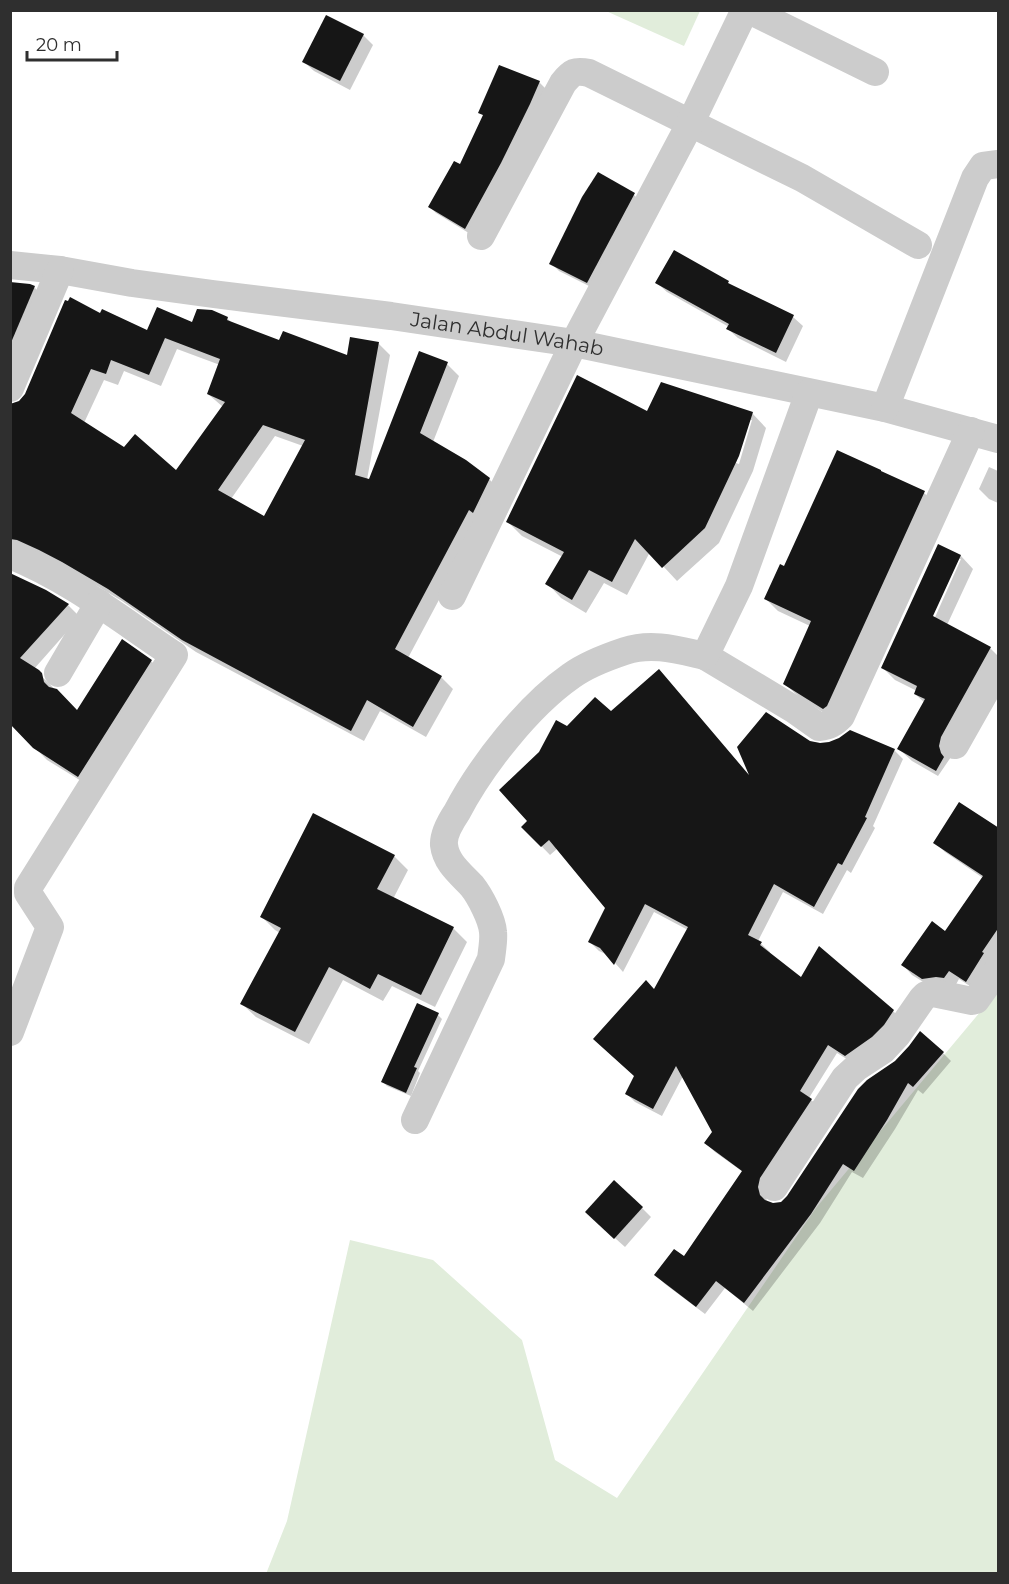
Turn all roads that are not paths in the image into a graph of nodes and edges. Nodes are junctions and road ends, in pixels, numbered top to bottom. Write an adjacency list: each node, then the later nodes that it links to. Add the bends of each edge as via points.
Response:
1 (875, 72): 2 (street, via 750,10 741,18)
2 (690, 124): 4 (street, via 589,73 571,74); 5 (street, via 802,178); 8 (street)
3 (999, 164): 11 (street, via 983,166 975,178)
4 (481, 236)
5 (918, 245)
6 (10, 264): 7 (street, Jalan Abdul Wahab)
7 (60, 270): 8 (street, Jalan Abdul Wahab); 9 (street)
8 (574, 343): 10 (street, Jalan Abdul Wahab); 15 (street)
9 (10, 388)
10 (809, 393): 11 (street, Jalan Abdul Wahab); 17 (street, via 739,586)
11 (885, 408): 12 (street, Jalan Abdul Wahab)
12 (971, 431): 13 (street, Jalan Abdul Wahab); 17 (street, via 835,722 819,727)
13 (999, 439)
14 (10, 555): 16 (street, via 46,571)
15 (452, 596)
16 (99, 603): 19 (street); 22 (street, via 174,655 28,888 50,927)
17 (705, 656): 23 (street, via 648,646 625,651 571,675 505,740 463,799 444,843 447,858 484,906 493,931 491,959)
18 (999, 669): 20 (street)
19 (58, 673)
20 (955, 745)
21 (999, 969): 24 (street, via 976,1000 933,993 922,999 883,1050 845,1078)
22 (10, 1032)
23 (416, 1120)
24 (774, 1187)

